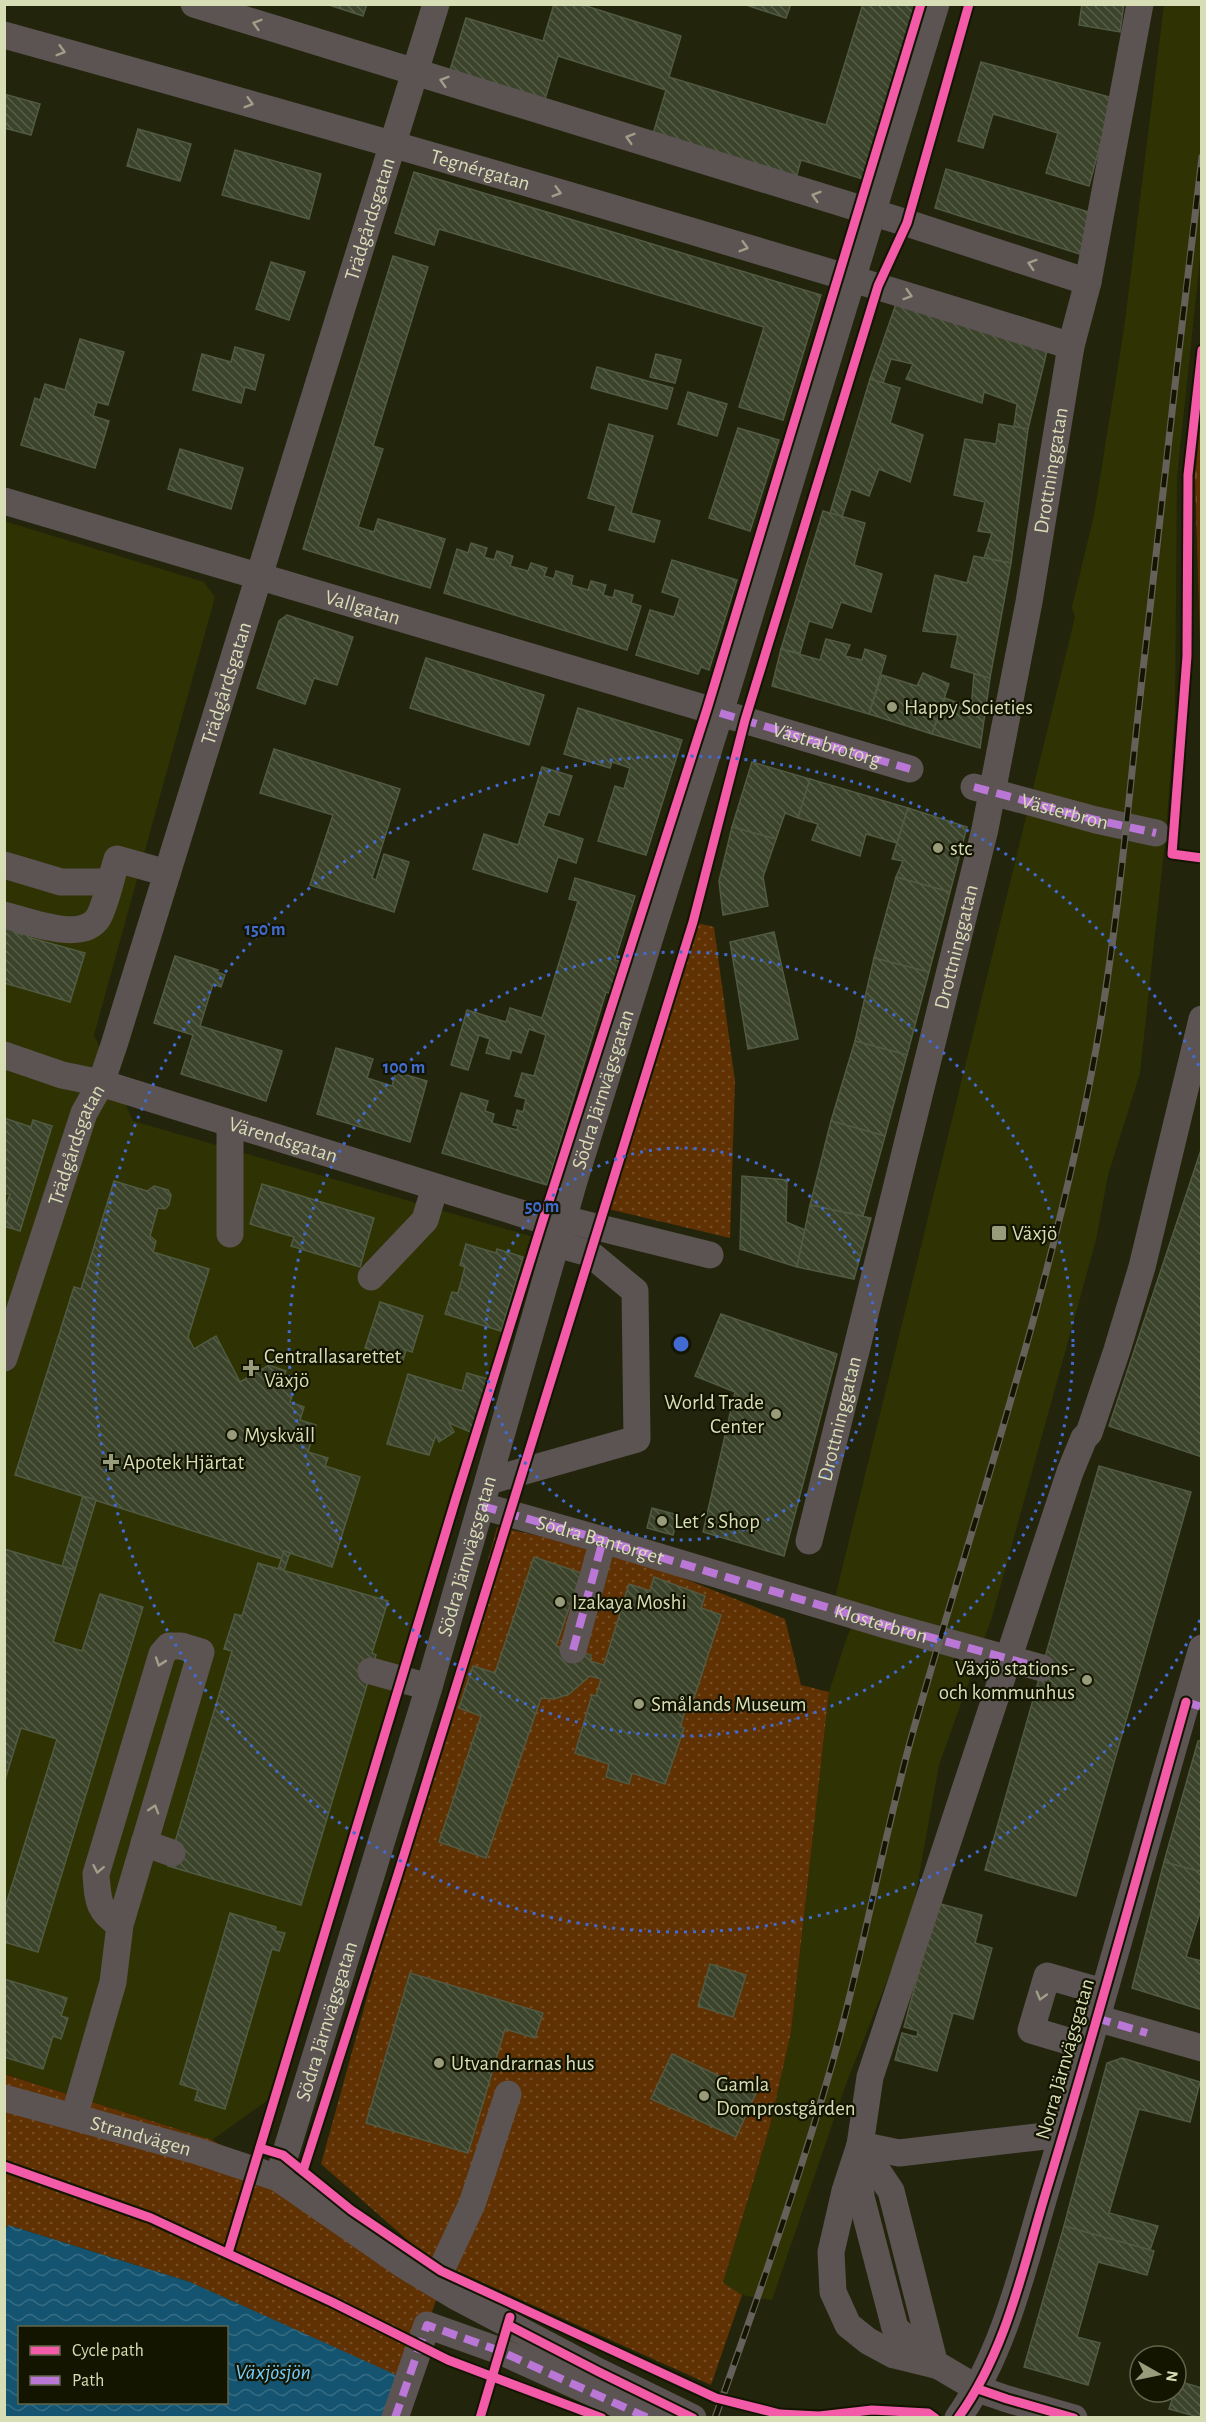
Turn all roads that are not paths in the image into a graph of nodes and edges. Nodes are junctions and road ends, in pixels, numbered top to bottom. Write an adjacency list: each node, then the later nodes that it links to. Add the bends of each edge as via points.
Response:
1 (194, 4): 6 (street, one-way to 1)
2 (436, 4): 6 (street, Trädgårdsgatan)
3 (936, 4): 8 (street, Södra Järnvägsgatan)
4 (1140, 4): 10 (street, Drottninggatan)
5 (4, 35): 7 (street, Tegnérgatan, one-way to 7)
6 (414, 72): 7 (street, Trädgårdsgatan); 8 (street, one-way to 6)
7 (394, 143): 9 (street, Tegnérgatan, one-way to 9); 13 (street, Trädgårdsgatan)
8 (872, 213): 9 (street, Södra Järnvägsgatan); 10 (street, one-way to 8)
9 (852, 279): 11 (street, one-way to 11); 14 (street, Södra Järnvägsgatan)
10 (1088, 282): 11 (street, Drottninggatan)
11 (1071, 346): 35 (street, Drottninggatan, via 1029,602 985,829 858,1311)
12 (4, 501): 13 (street, Vallgatan)
13 (259, 577): 14 (street, Vallgatan); 19 (street, Trädgårdsgatan)
14 (732, 716): 15 (street, Västrabrotorg); 27 (street, Södra Järnvägsgatan)
15 (910, 769)
16 (974, 787): 17 (street, Västerbron)
17 (1156, 833)
18 (4, 865): 20 (street, via 61,882)
19 (167, 873): 20 (street, via 117,859); 24 (street, Trädgårdsgatan)
20 (109, 882): 21 (street, via 98,919 84,929 69,931)
21 (4, 915)
22 (1202, 1019): 54 (street, via 1142,1267 1117,1350 1089,1433 1070,1472 870,2077)
23 (4, 1055): 24 (street, Värendsgatan)
24 (101, 1083): 25 (street, Värendsgatan); 31 (street, Trädgårdsgatan, via 84,1113)
25 (230, 1125): 26 (street, Värendsgatan); 28 (street)
26 (435, 1187): 27 (street, Värendsgatan); 30 (street, via 424,1220)
27 (560, 1230): 29 (street); 33 (street, Södra Järnvägsgatan); 33 (street, via 635,1291 637,1439)
28 (230, 1234)
29 (710, 1256)
30 (371, 1277)
31 (13, 1301): 32 (street, Trädgårdsgatan)
32 (4, 1358)
33 (486, 1494): 34 (street, Södra Bantorget); 41 (street, Södra Järnvägsgatan)
34 (603, 1540): 36 (street, Södra Bantorget); 38 (street)
35 (809, 1541)
36 (719, 1574): 39 (street, Klosterbron)
37 (1202, 1648): 42 (street, Norra Järnvägsgatan)
38 (573, 1650)
39 (1042, 1668)
40 (371, 1671): 41 (street)
41 (429, 1687): 55 (street, Södra Järnvägsgatan)
42 (1194, 1705): 46 (street, Norra Järnvägsgatan)
43 (144, 1844): 44 (street); 45 (street); 45 (street, one-way to 45, via 201,1652 181,1646 169,1646 162,1654 96,1874 104,1915)
44 (172, 1853)
45 (120, 1925): 52 (street, via 112,1982)
46 (1106, 1981): 47 (street, Norra Järnvägsgatan); 49 (street, one-way to 49, via 1047,1976 1034,2019 1031,2030)
47 (1096, 2018): 48 (street); 49 (street, Norra Järnvägsgatan)
48 (1202, 2048)
49 (1085, 2056): 53 (street, Norra Järnvägsgatan)
50 (508, 2094): 56 (street, via 472,2204)
51 (4, 2098): 52 (street, Strandvägen)
52 (74, 2117): 55 (street, Strandvägen)
53 (1063, 2134): 54 (street, via 899,2153); 58 (street, Norra Järnvägsgatan, via 998,2347)
54 (860, 2145): 57 (street, via 861,2197 894,2328); 57 (street, via 831,2252 833,2292 848,2325 868,2341 894,2355)
55 (278, 2178): 56 (street, Strandvägen)
56 (435, 2283): 61 (street, Strandvägen)
57 (934, 2365): 58 (street)
58 (978, 2389): 62 (street, Norra Järnvägsgatan); 63 (street, via 986,2403); 64 (street)
59 (395, 2418): 60 (street, via 427,2325 500,2350)
60 (648, 2418)
61 (693, 2418)
62 (958, 2418)
63 (982, 2418)
64 (1074, 2418)

